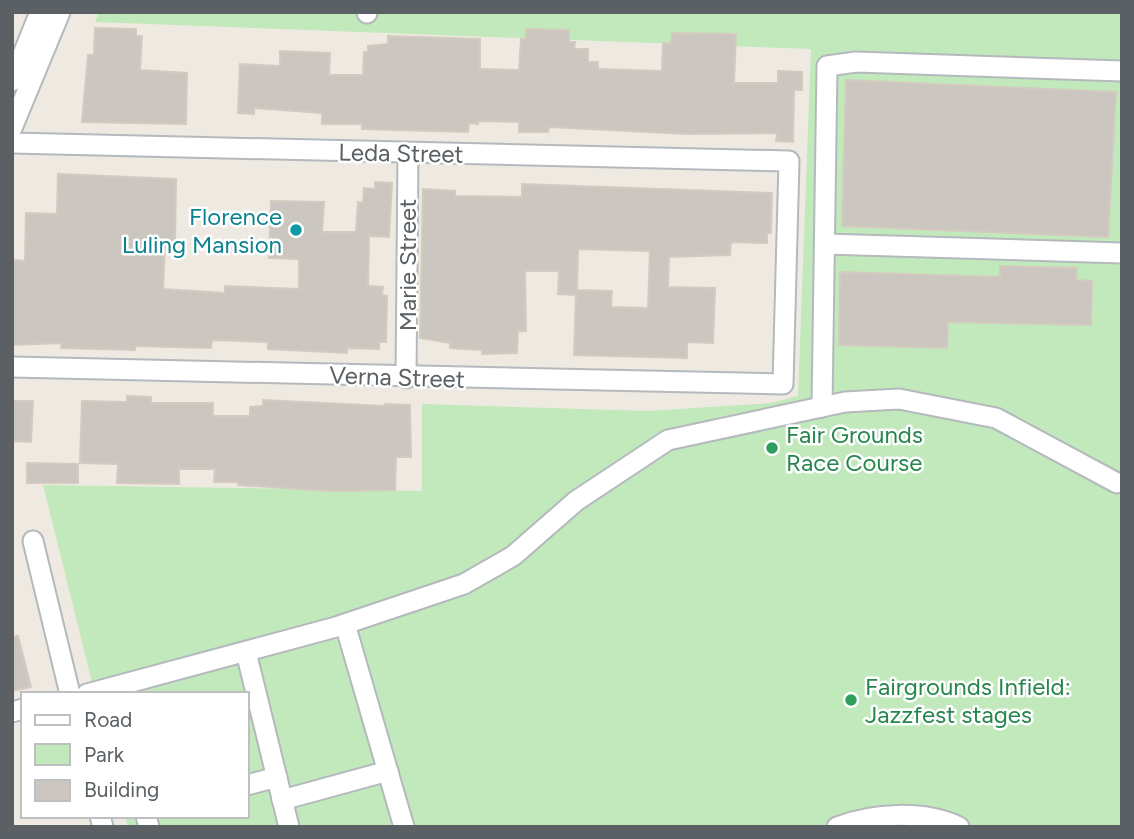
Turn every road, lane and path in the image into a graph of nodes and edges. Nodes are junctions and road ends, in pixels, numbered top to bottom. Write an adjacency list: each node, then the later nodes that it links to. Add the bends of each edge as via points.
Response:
1 (40, 12): 3 (street)
2 (60, 12): 3 (street)
3 (20, 70): 5 (street)
4 (1122, 71): 8 (street, via 856,62 827,66)
5 (12, 128)
6 (12, 143): 7 (street, Leda Street)
7 (408, 153): 11 (street, Marie Street); 12 (street, Leda Street, via 789,161)
8 (825, 244): 9 (street); 13 (street)
9 (1122, 253)
10 (12, 367): 11 (street, Verna Street)
11 (406, 378): 12 (street, Verna Street)
12 (783, 384)
13 (822, 407): 14 (street, via 899,399 996,418); 16 (street, via 668,440 576,501 513,556 464,584)
14 (1116, 483)
15 (33, 541): 18 (street)
16 (345, 624): 17 (street); 21 (street)
17 (246, 652): 19 (street); 20 (street)
18 (70, 692)
19 (95, 692)
20 (253, 707): 22 (street)
21 (388, 771): 24 (street); 25 (street)
22 (277, 777): 23 (street); 24 (street)
23 (248, 785)
24 (282, 800): 26 (street)
25 (398, 825)
26 (289, 827)
27 (837, 827): 28 (street, via 884,816 946,820)
28 (960, 827)

